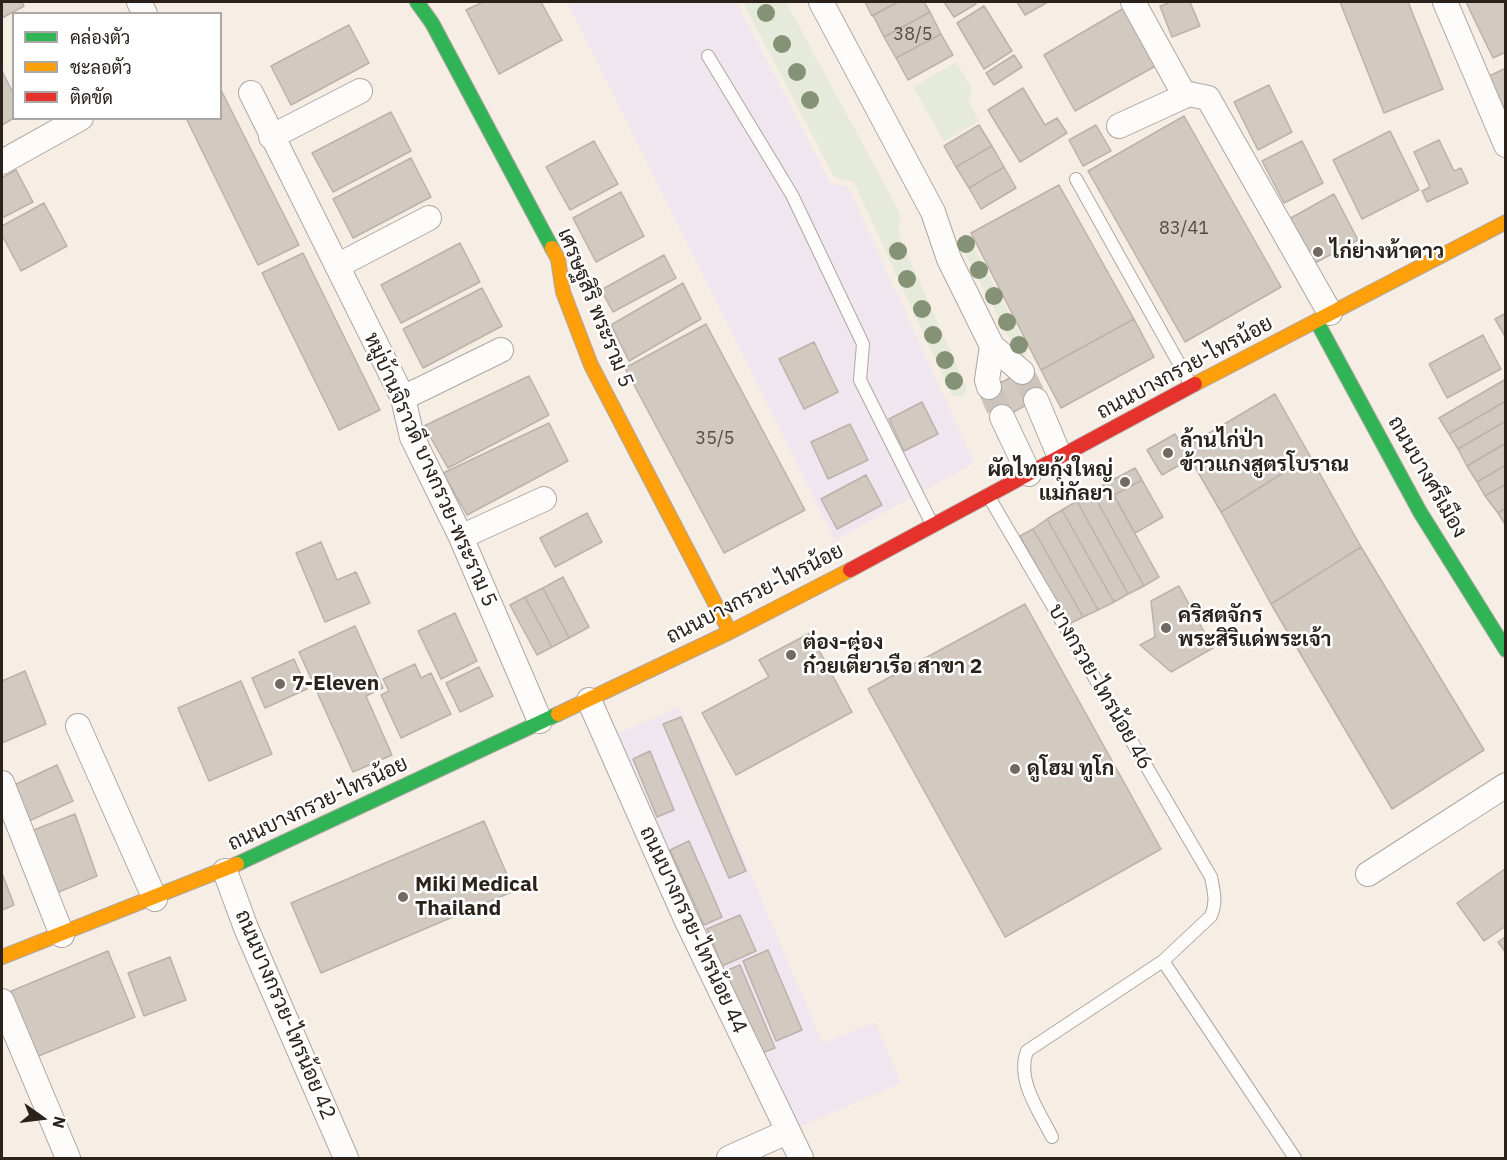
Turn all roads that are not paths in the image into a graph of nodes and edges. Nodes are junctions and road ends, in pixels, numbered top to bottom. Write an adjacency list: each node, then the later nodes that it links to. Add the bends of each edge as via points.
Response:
1 (417, 2): 33 (main road, เศรษฐสิริ พระราม 5, via 432,23 558,259 563,292 591,365)
2 (821, 2): 19 (street, via 933,212 949,259)
3 (1133, 2): 8 (street)
4 (1445, 2): 12 (street)
5 (708, 56): 31 (lane, via 792,195 863,344 860,380)
6 (360, 91): 11 (street)
7 (251, 93): 11 (street, หมู่บ้านจิราวดี บางกรวย-พระราม 5)
8 (1185, 96): 10 (street); 18 (street, via 1208,98)
9 (77, 120): 13 (street)
10 (1119, 126)
11 (271, 136): 17 (street, หมู่บ้านจิราวดี บางกรวย-พระราม 5)
12 (1506, 145)
13 (2, 162)
14 (1076, 179): 22 (lane)
15 (429, 218): 17 (street)
16 (1506, 222): 18 (main road, ถนนบางกรวย-ไทรน้อย)
17 (336, 266): 24 (street, หมู่บ้านจิราวดี บางกรวย-พระราม 5)
18 (1324, 317): 22 (main road, ถนนบางกรวย-ไทรน้อย); 34 (main road, ถนนบางศรีเมือง, via 1420,512)
19 (992, 346): 21 (street); 23 (street)
20 (501, 350): 24 (street)
21 (1022, 372)
22 (1192, 386): 27 (main road, ถนนบางกรวย-ไทรน้อย)
23 (989, 387)
24 (403, 398): 32 (street, หมู่บ้านจิราวดี บางกรวย-พระราม 5, via 412,437)
25 (1036, 400): 27 (street)
26 (1002, 417): 28 (street)
27 (1060, 457): 28 (main road, ถนนบางกรวย-ไทรน้อย)
28 (1029, 474): 29 (main road, ถนนบางกรวย-ไทรน้อย)
29 (989, 497): 31 (main road, ถนนบางกรวย-ไทรน้อย); 45 (lane, บางกรวย-ไทรน้อย 46, via 1211,877 1215,906 1211,916)
30 (544, 500): 32 (street)
31 (933, 526): 33 (main road, ถนนบางกรวย-ไทรน้อย)
32 (461, 537): 36 (street, หมู่บ้านจิราวดี บางกรวย-พระราม 5)
33 (730, 632): 35 (main road, ถนนบางกรวย-ไทรน้อย)
34 (1506, 650)
35 (589, 700): 36 (main road, ถนนบางกรวย-ไทรน้อย); 47 (street, ถนนบางกรวย-ไทรน้อย 44, via 685,917)
36 (540, 721): 40 (main road, ถนนบางกรวย-ไทรน้อย)
37 (78, 726): 42 (street)
38 (1506, 785): 41 (street)
39 (3, 789): 43 (street)
40 (225, 871): 42 (main road, ถนนบางกรวย-ไทรน้อย); 50 (street, ถนนบางกรวย-ไทรน้อย 42)
41 (1368, 874)
42 (154, 899): 43 (main road, ถนนบางกรวย-ไทรน้อย)
43 (62, 934): 44 (main road, ถนนบางกรวย-ไทรน้อย)
44 (2, 957)
45 (1163, 961): 48 (lane, via 1027,1051 1023,1076); 53 (lane)
46 (2, 1001): 49 (street)
47 (787, 1132): 51 (street); 52 (street, ถนนบางกรวย-ไทรน้อย 44)
48 (1052, 1137)
49 (69, 1158)
50 (346, 1158)
51 (729, 1158)
52 (801, 1158)
53 (1295, 1158)

